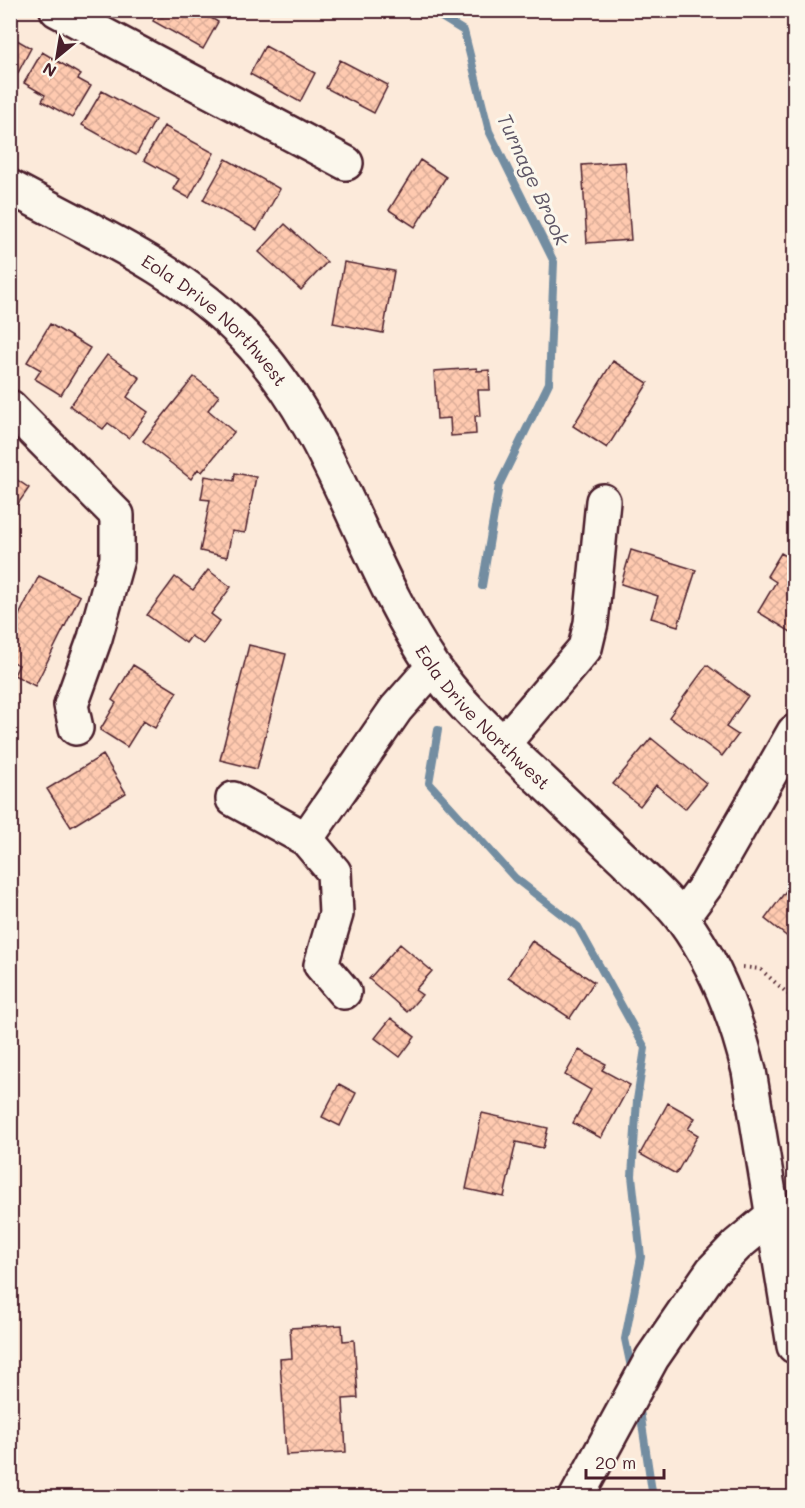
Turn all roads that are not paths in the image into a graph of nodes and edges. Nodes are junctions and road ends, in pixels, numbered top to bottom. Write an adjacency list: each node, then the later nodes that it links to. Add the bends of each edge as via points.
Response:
1 (57, 10): 2 (main road)
2 (346, 163)
3 (10, 187): 6 (main road, Eola Drive Northwest, via 161,269 208,303 282,379 312,431 390,592)
4 (10, 407): 7 (main road, via 117,515 117,560 71,705)
5 (603, 501): 9 (main road, via 585,648)
6 (433, 667): 9 (main road, Eola Drive Northwest); 11 (main road, via 396,709)
7 (76, 728)
8 (795, 732): 12 (main road, via 707,884)
9 (503, 744): 12 (main road, Eola Drive Northwest)
10 (233, 799): 11 (main road)
11 (306, 839): 13 (main road, via 334,872 336,914 321,965)
12 (682, 918): 14 (main road, Eola Drive Northwest, via 728,997 750,1071)
13 (344, 992)
14 (773, 1215): 15 (main road, Eola Drive Northwest); 16 (main road, via 712,1271 652,1358)
15 (795, 1346)
16 (576, 1497)

